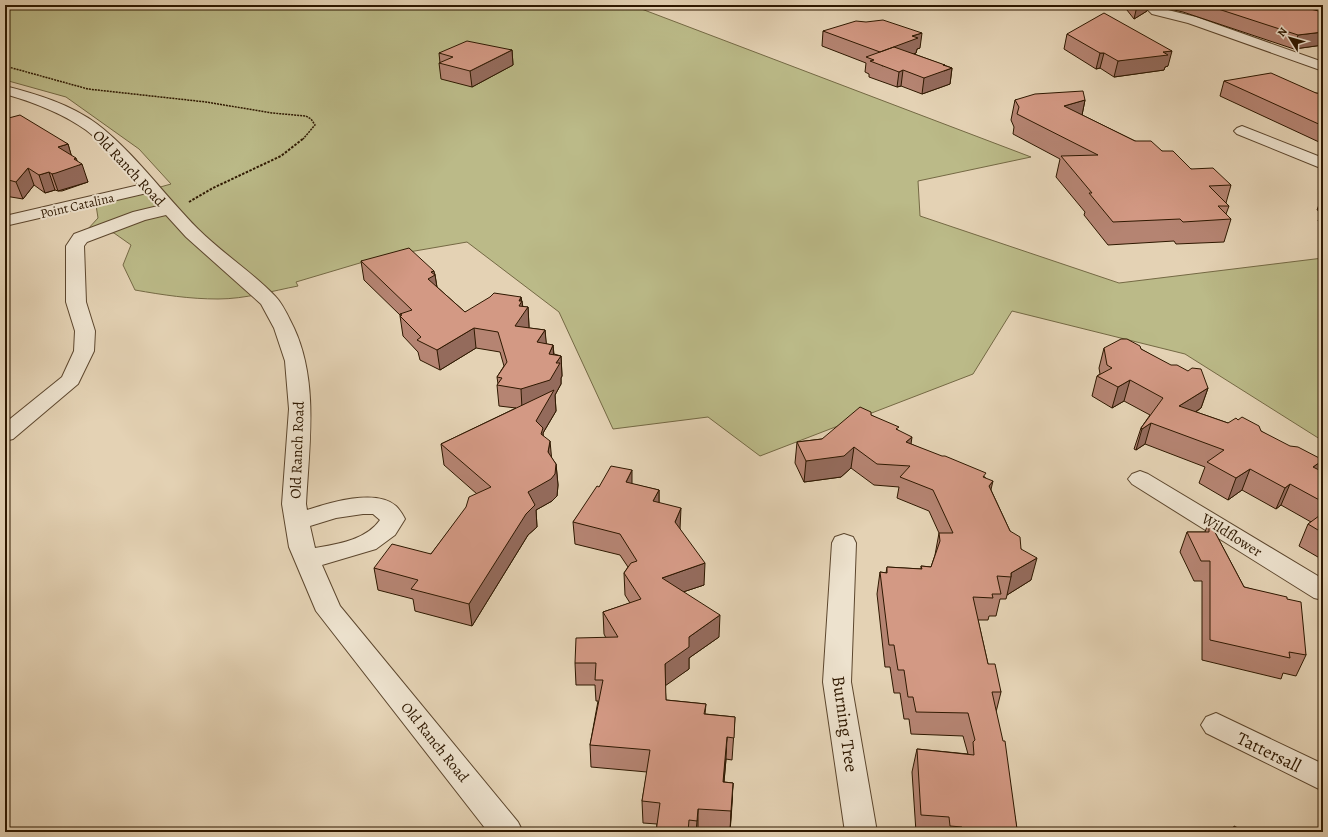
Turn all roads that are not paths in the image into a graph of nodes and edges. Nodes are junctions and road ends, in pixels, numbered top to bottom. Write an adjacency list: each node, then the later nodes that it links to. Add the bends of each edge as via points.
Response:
1 (1149, 5): 2 (street, via 1156,11 1192,20)
2 (1323, 67)
3 (5, 90): 6 (street, Old Ranch Road, via 62,110 90,127 111,145)
4 (1242, 131): 5 (street)
5 (1323, 164)
6 (149, 188): 7 (street, Old Ranch Road); 8 (street, Point Catalina)
7 (168, 209): 9 (street, via 139,216 80,238 76,246 76,302 85,331 84,351 71,380); 11 (street, Old Ranch Road, via 269,301 284,328 295,361 300,409 294,504)
8 (5, 221)
9 (5, 434)
10 (1140, 479): 14 (street, Wildflower)
11 (298, 522): 13 (street, Old Ranch Road, via 302,548); 13 (street, via 346,508 366,506 384,509 391,513 393,519 376,539)
12 (844, 543): 18 (street, Burning Tree, via 837,682)
13 (307, 559): 17 (street, Old Ranch Road, via 330,611)
14 (1323, 591)
15 (1216, 725): 16 (street, Tattersall)
16 (1323, 778)
17 (506, 832)
18 (862, 832)

